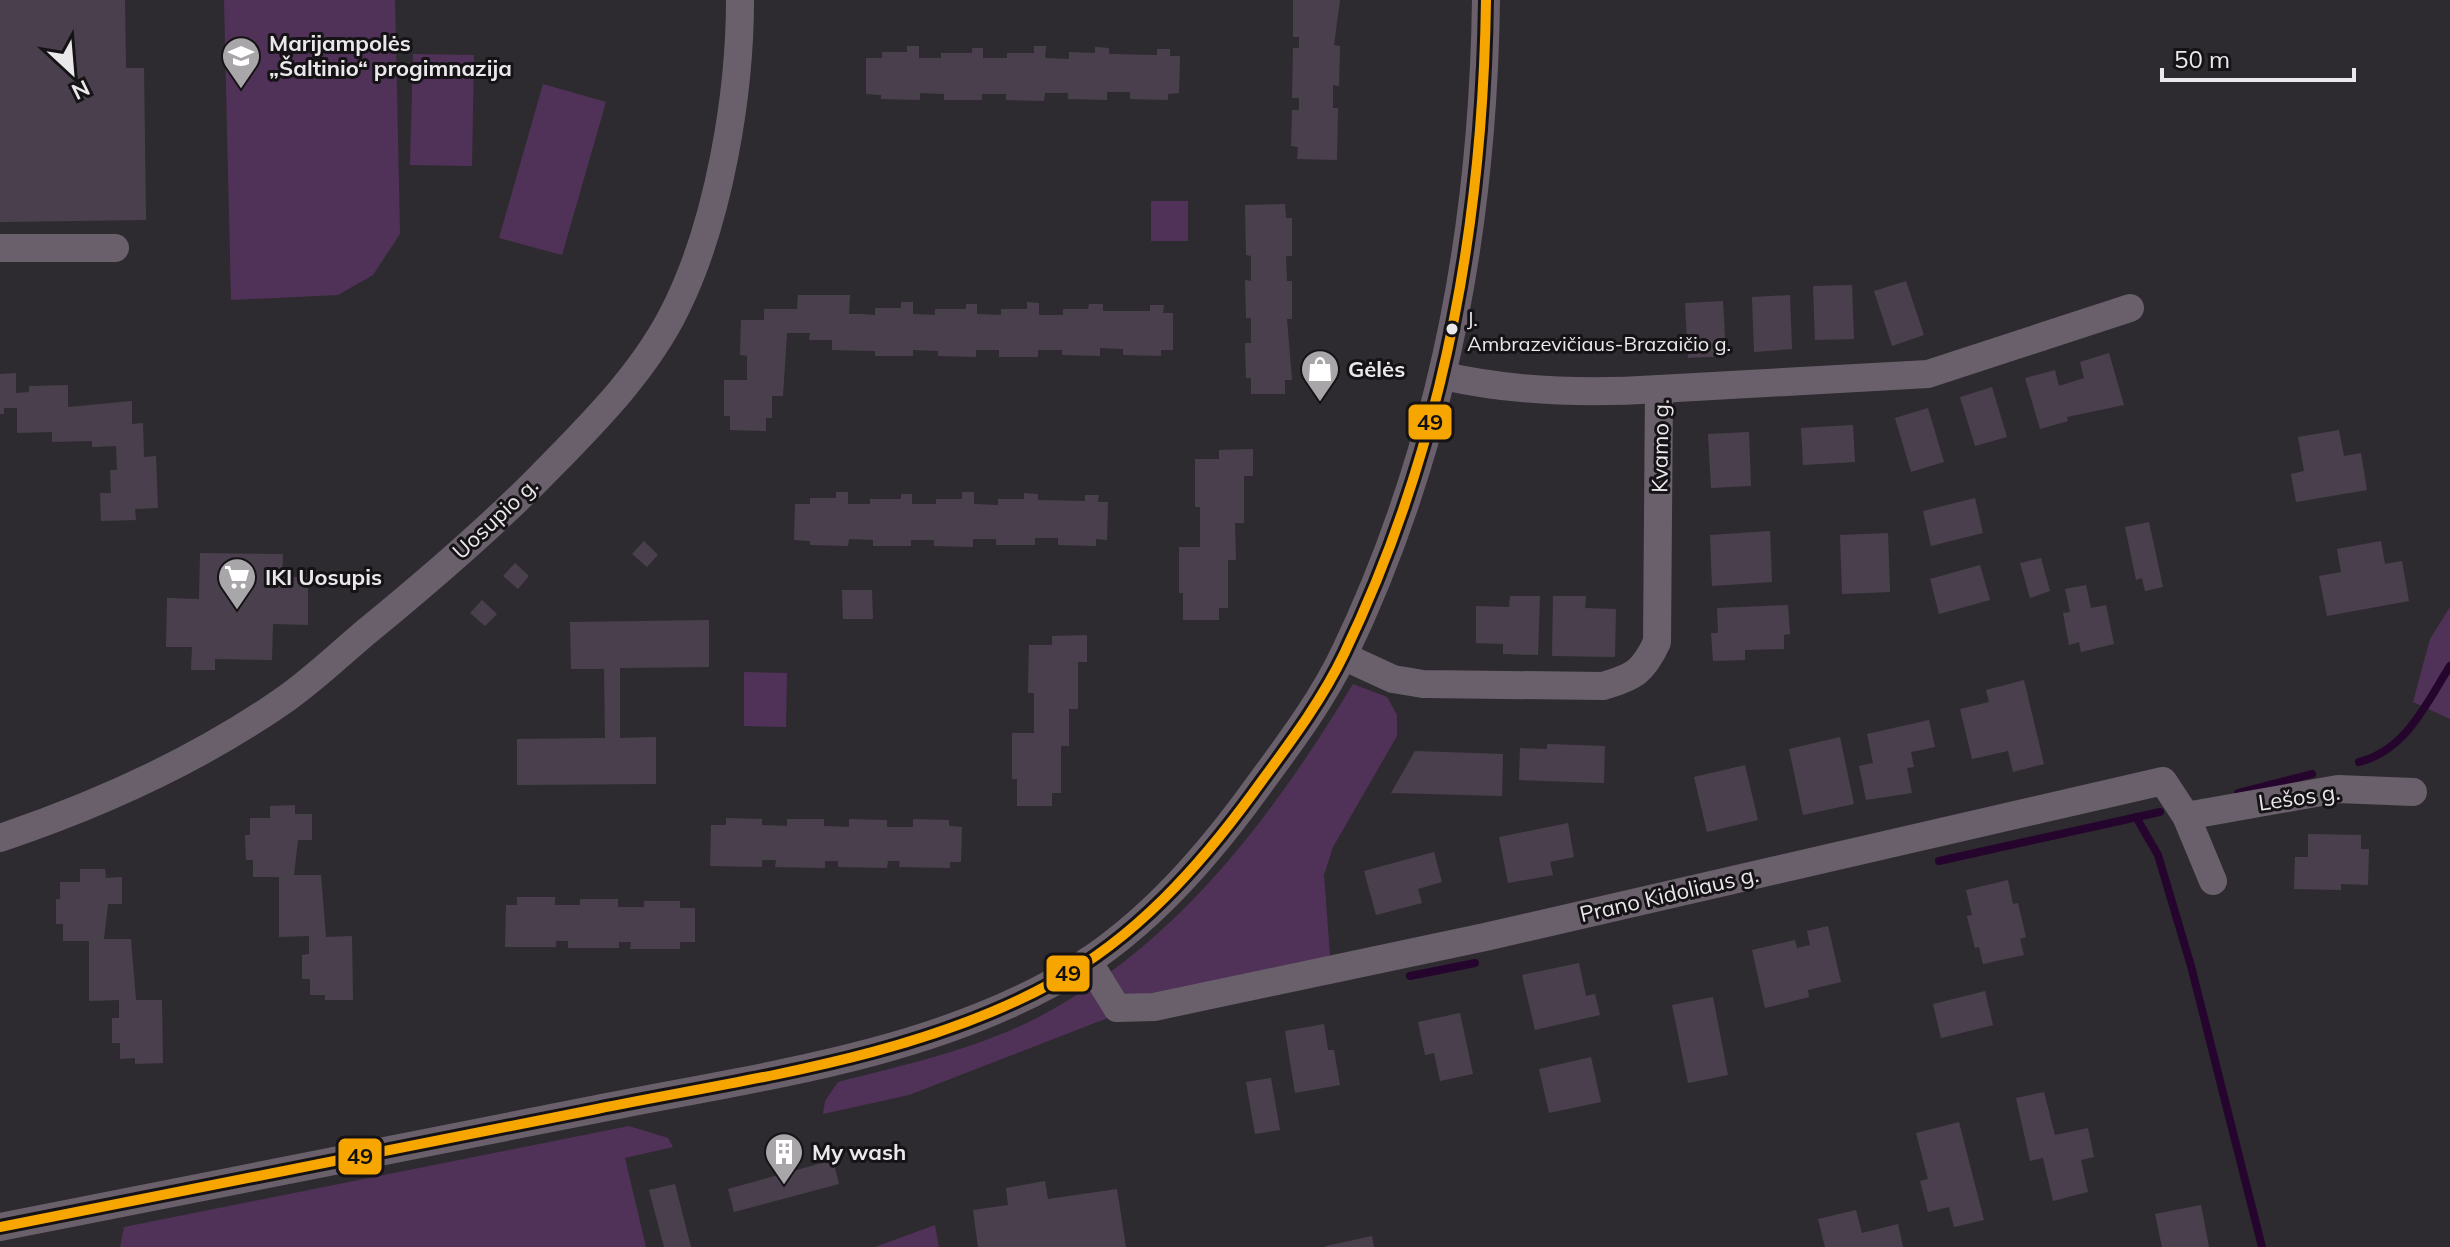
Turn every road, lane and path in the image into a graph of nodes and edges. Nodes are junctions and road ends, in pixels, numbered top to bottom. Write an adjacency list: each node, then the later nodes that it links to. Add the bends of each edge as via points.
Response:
1 (740, 0): 11 (street, Uosupio g., via 729,123 697,261 676,309 605,411 509,508 288,697 194,755 85,806)
2 (1486, 0): 6 (street, via 1476,183)
3 (0, 248): 4 (street)
4 (115, 248)
5 (2130, 308): 7 (street, Kvamo g., via 1928,374)
6 (1444, 376): 7 (street, via 1496,388 1601,393); 8 (street, via 1409,487)
7 (1659, 389): 8 (street, Kvamo g., via 1657,642 1646,666 1626,680 1603,686 1423,684 1393,679)
8 (1343, 656): 13 (street, via 1291,741 1220,838 1151,911)
9 (2413, 792): 10 (street, Lešos g., via 2338,789)
10 (2186, 816): 12 (street, Prano Kidoliaus g.); 13 (street, Prano Kidoliaus g., via 2163,781 1485,937 1154,1007 1117,1008)
11 (0, 838)
12 (2213, 881)
13 (1088, 961): 14 (street, via 1050,985 962,1024 847,1057)
14 (0, 1227)

